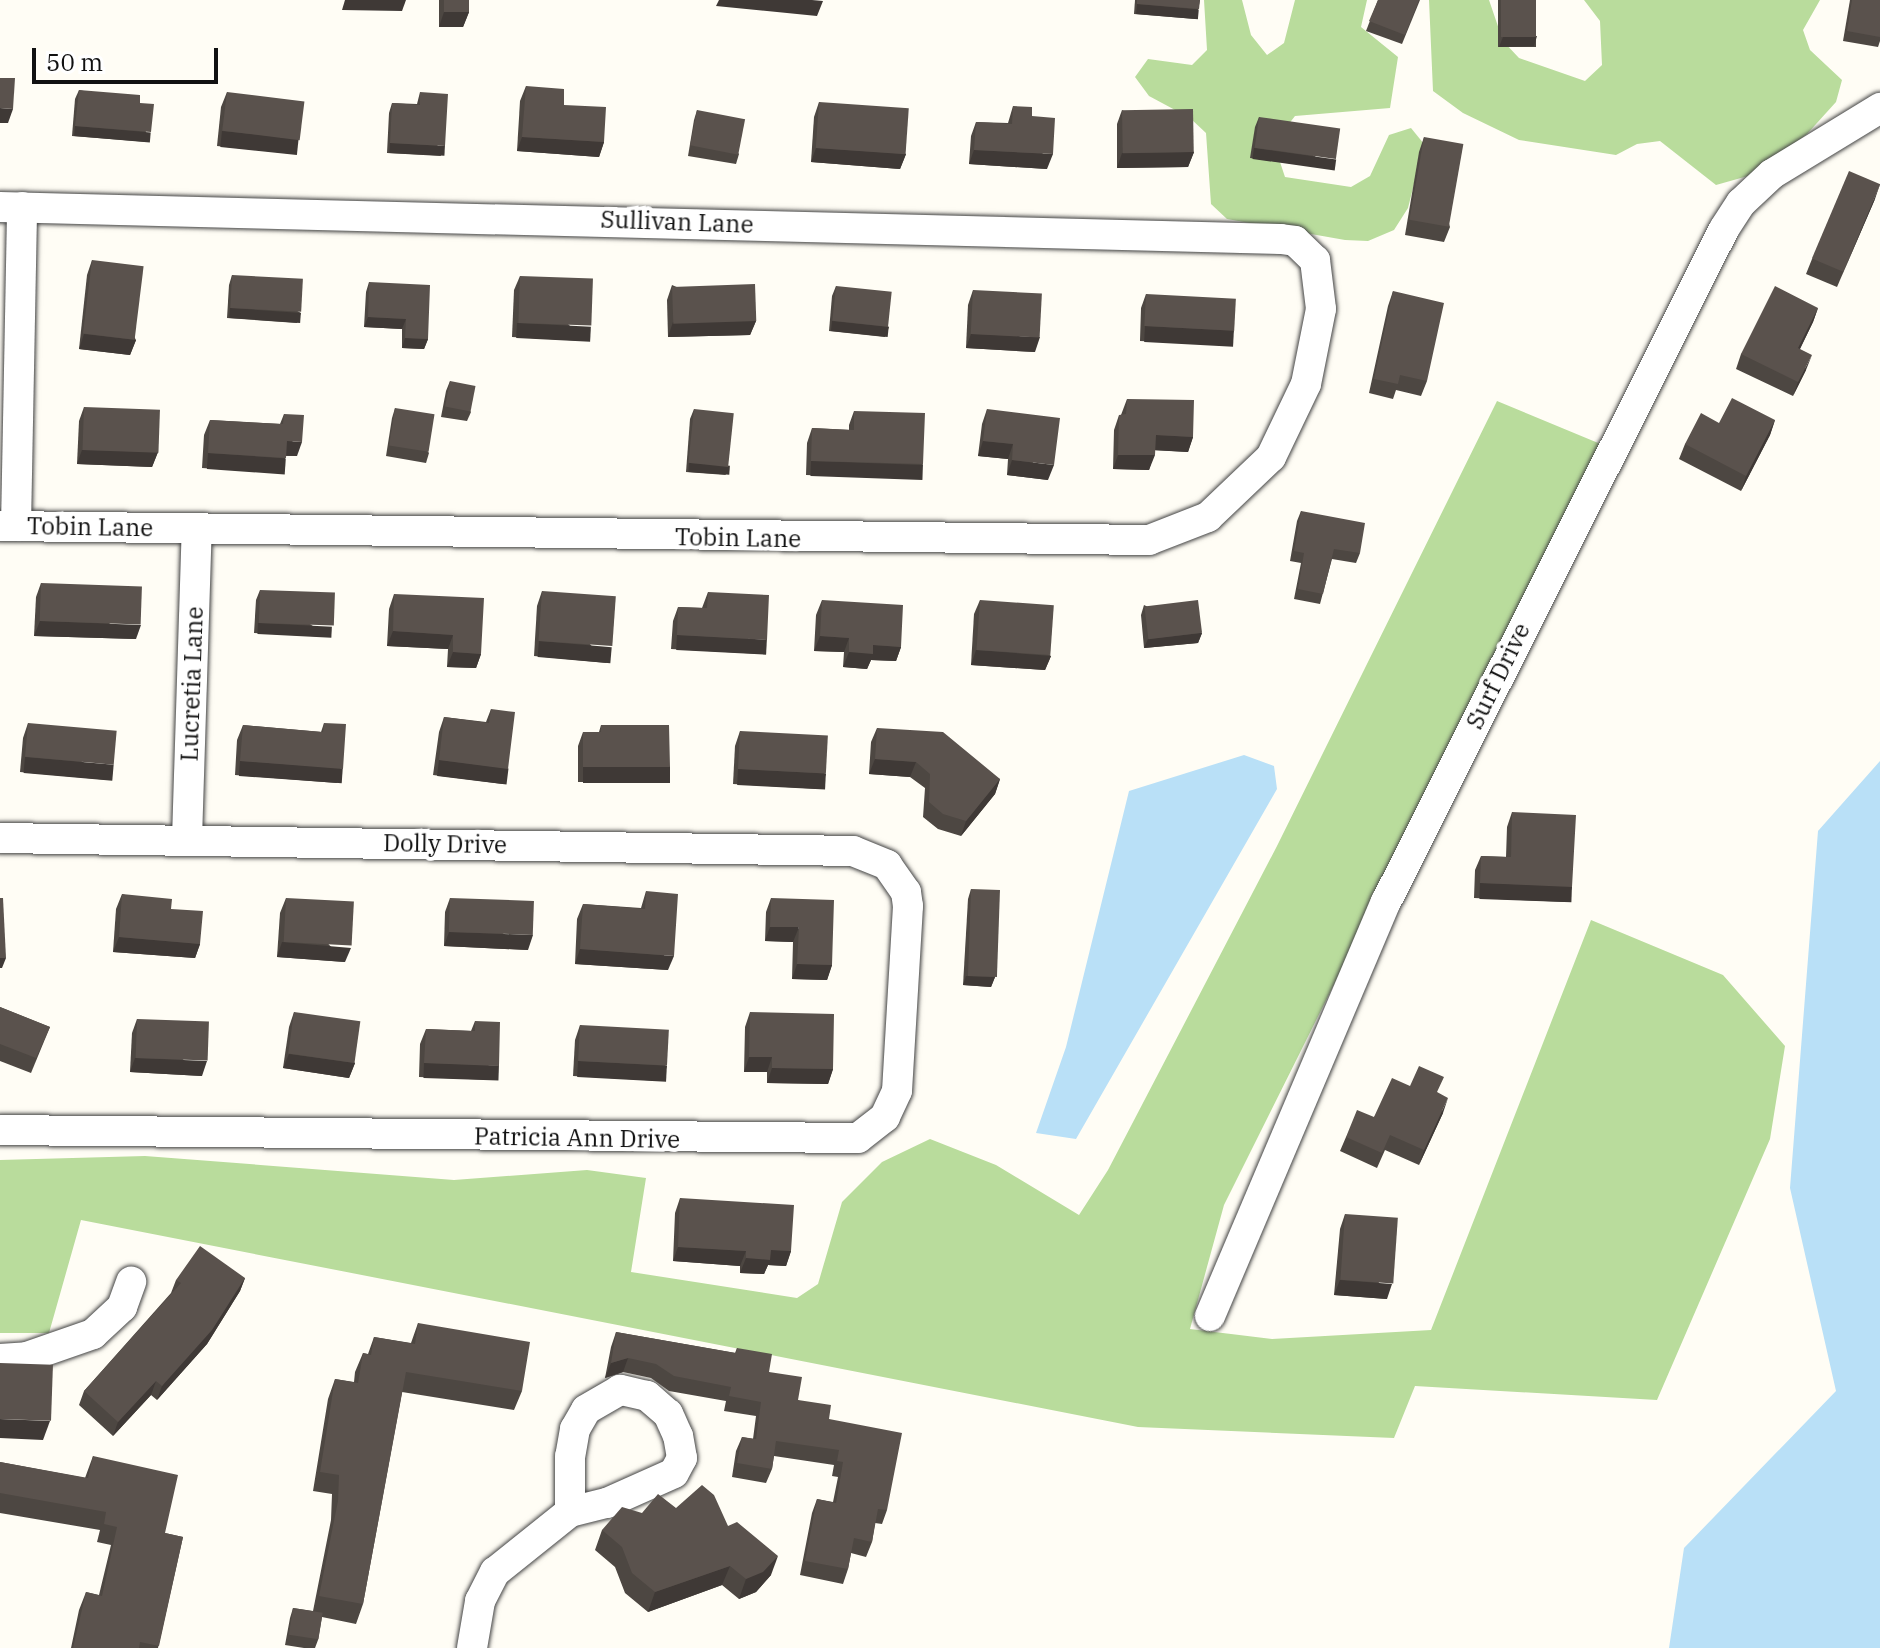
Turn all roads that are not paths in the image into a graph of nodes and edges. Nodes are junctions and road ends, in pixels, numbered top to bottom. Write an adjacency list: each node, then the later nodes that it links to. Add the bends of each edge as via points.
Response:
1 (1880, 108): 11 (street, Surf Drive, via 1772,174 1741,203 1724,229 1386,902)
2 (11, 207): 3 (street, Sullivan Lane, via 1281,239 1295,241 1315,260); 4 (street)
3 (1320, 290): 5 (street, Tobin Lane, via 1306,384 1271,457 1208,517 1149,540)
4 (8, 526): 5 (street, Tobin Lane)
5 (197, 529): 7 (street, Lucretia Lane)
6 (0, 838): 7 (street, Dolly Drive)
7 (187, 839): 8 (street, Dolly Drive, via 853,851)
8 (887, 865): 9 (street, Patricia Ann Drive, via 906,892 908,906 902,1062 885,1117 858,1138)
9 (0, 1130)
10 (131, 1282): 12 (street, via 122,1307 93,1334 27,1357)
11 (1210, 1316)
12 (0, 1359)
13 (570, 1512): 14 (street, via 486,1584)
14 (472, 1648)

